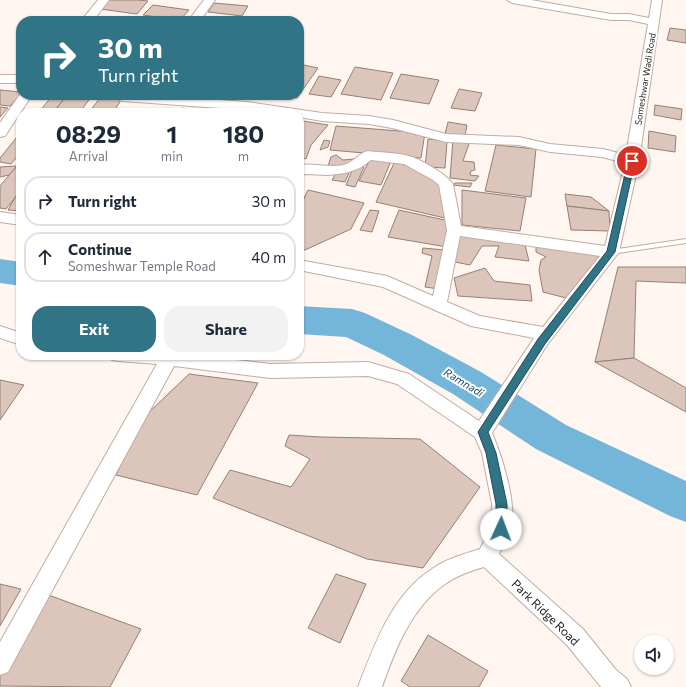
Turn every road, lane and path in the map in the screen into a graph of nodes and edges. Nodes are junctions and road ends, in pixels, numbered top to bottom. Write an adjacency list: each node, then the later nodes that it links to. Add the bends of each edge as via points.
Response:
1 (104, 0): 6 (street)
2 (210, 0): 7 (street)
3 (512, 0): 8 (street, via 611,17)
4 (564, 0): 8 (street, via 613,9)
5 (658, 0): 9 (street, Someshwar Wadi Road)
6 (91, 16)
7 (198, 16)
8 (629, 17): 9 (street)
9 (654, 22): 17 (street, Someshwar Wadi Road)
10 (0, 79): 11 (street)
11 (16, 79)
12 (161, 100): 13 (street)
13 (240, 108)
14 (16, 110): 16 (street)
15 (304, 115): 17 (street, via 393,124 446,138 518,141 550,148 603,153)
16 (0, 133)
17 (632, 161): 23 (street, Someshwar Wadi Road)
18 (304, 169): 21 (street, via 340,170 364,161 368,155 408,160 446,184)
19 (0, 217): 20 (street)
20 (16, 219)
21 (454, 230): 23 (street); 25 (street)
22 (686, 241): 23 (lane)
23 (611, 252): 28 (street)
24 (304, 266): 25 (street, via 387,282)
25 (439, 304): 28 (street, via 478,322)
26 (0, 332): 27 (street)
27 (16, 337)
28 (544, 338): 31 (street)
29 (168, 360): 33 (street)
30 (177, 360): 31 (street, via 270,371 368,369 403,379)
31 (482, 432): 32 (street, via 491,453 502,504 501,529)
32 (487, 556): 34 (street, via 434,579 415,598 398,620); 35 (street, Park Ridge Road, via 576,637 608,678)
33 (0, 664)
34 (370, 687)
35 (619, 687)

